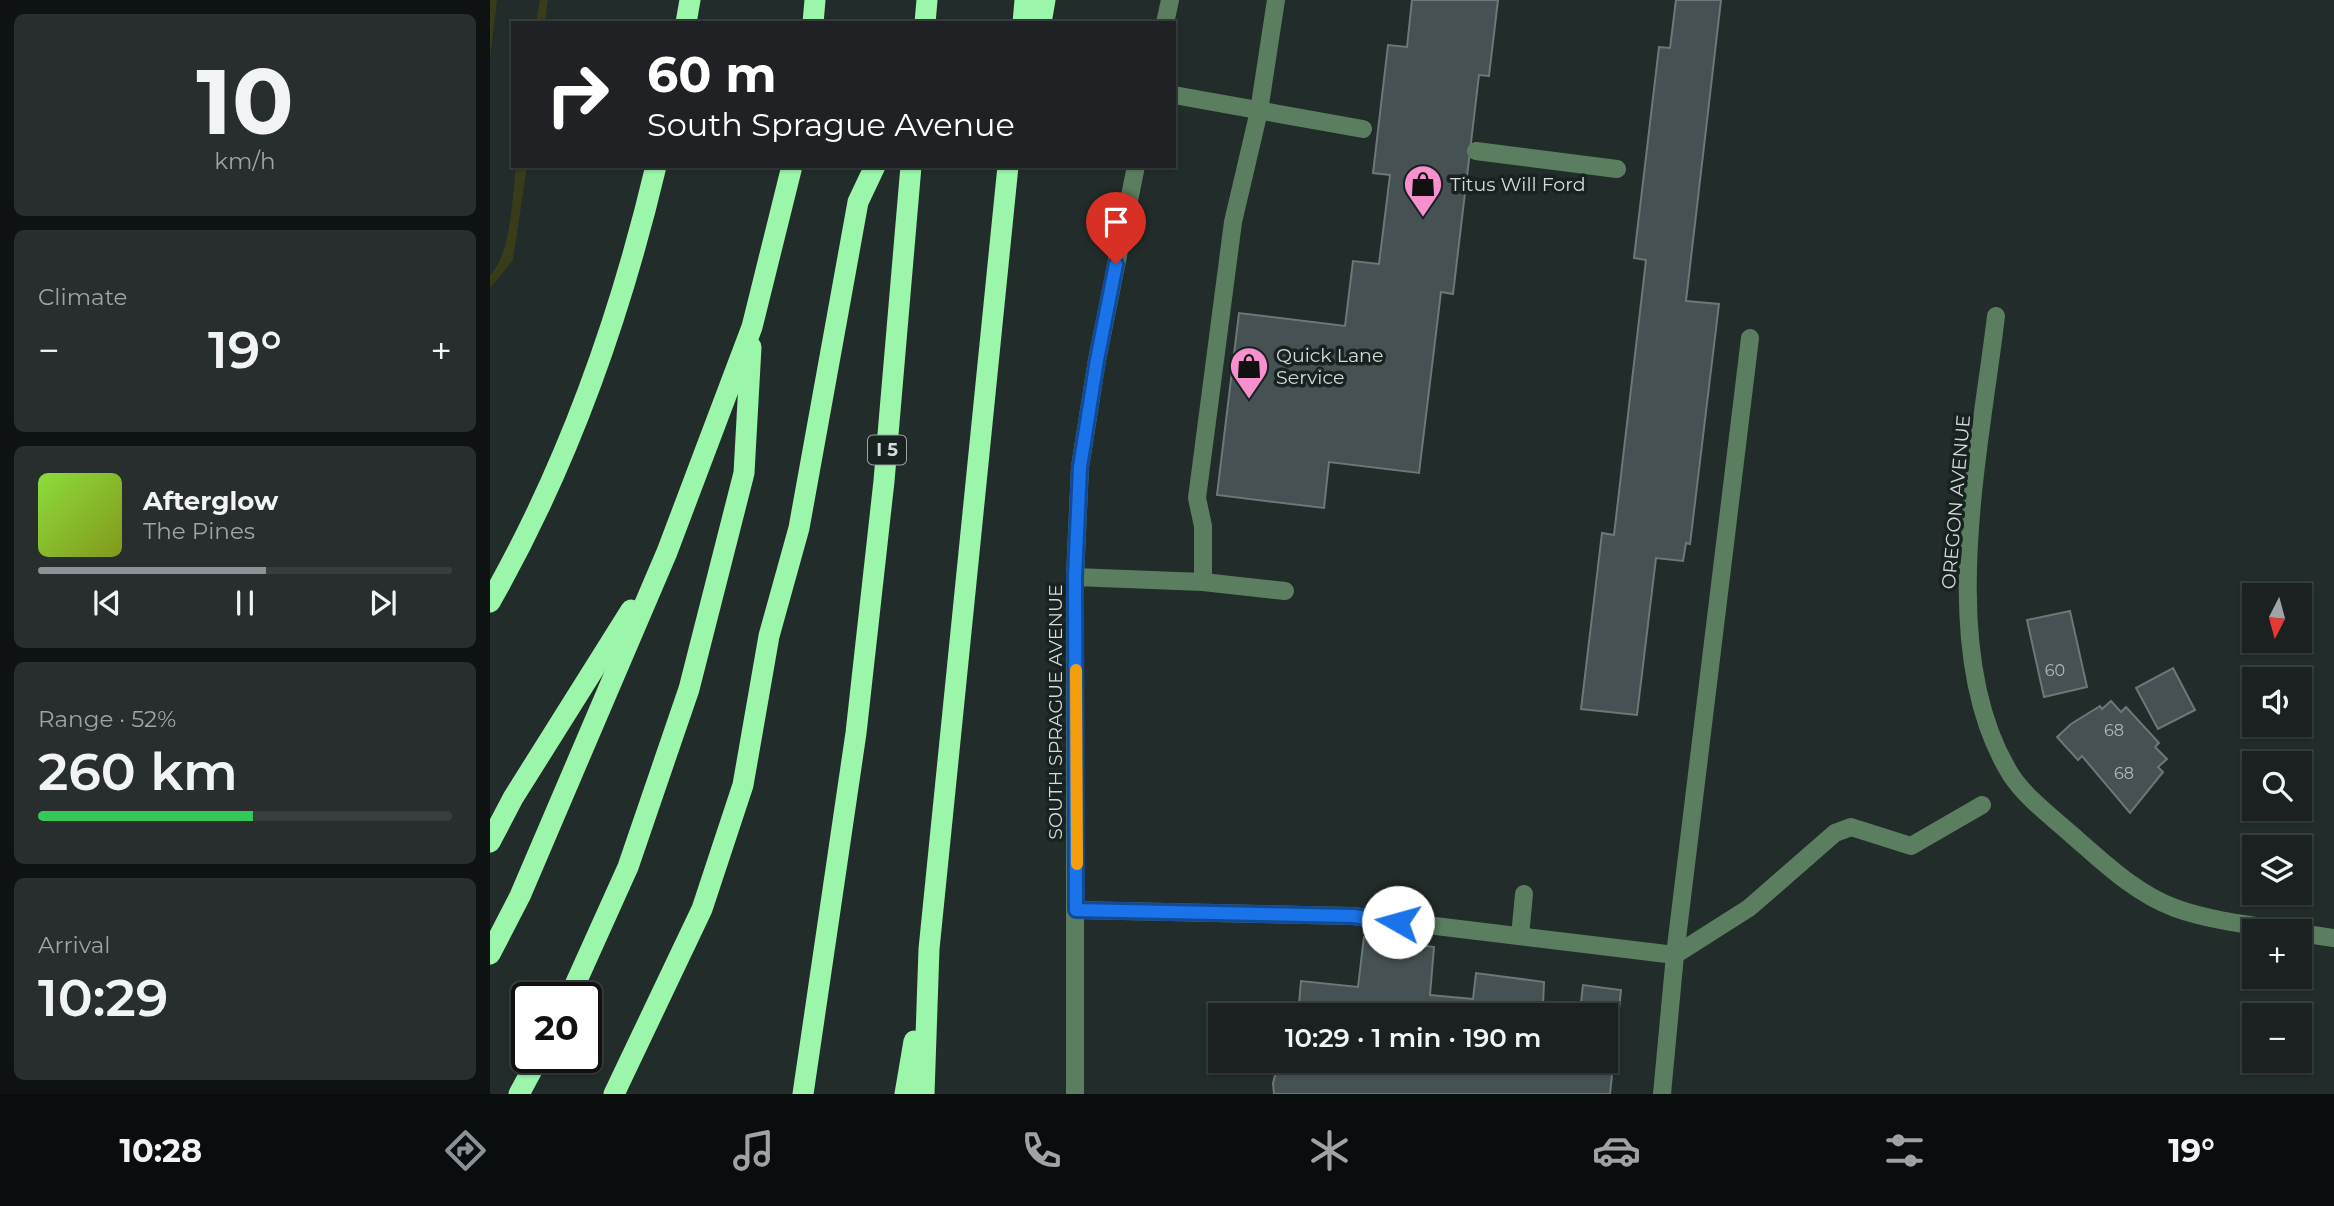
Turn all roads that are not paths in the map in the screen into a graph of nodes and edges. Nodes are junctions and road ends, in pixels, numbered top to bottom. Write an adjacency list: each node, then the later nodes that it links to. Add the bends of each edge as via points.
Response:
1 (690, 0): 8 (highway)
2 (815, 0): 9 (highway)
3 (927, 0): 10 (highway)
4 (1025, 0): 11 (highway)
5 (1045, 0): 12 (highway)
6 (1170, 0): 13 (street)
7 (1276, 0): 15 (street)
8 (686, 21)
9 (813, 21)
10 (925, 21)
11 (1023, 21)
12 (1041, 21)
13 (1165, 21)
14 (1176, 95): 15 (street)
15 (1259, 111): 16 (street); 33 (street, via 1233,222 1197,498 1203,526)
16 (1363, 129)
17 (1476, 151): 25 (street)
18 (655, 168): 30 (highway, via 592,384)
19 (792, 168): 28 (highway)
20 (874, 168): 51 (highway, via 858,202 799,528 769,636 743,785 702,909)
21 (911, 168): 52 (highway, I 5, via 858,720)
22 (1008, 168): 26 (highway)
23 (1016, 168): 26 (highway)
24 (1136, 168): 32 (street, SOUTH SPRAGUE AVENUE, via 1080,467)
25 (1617, 169)
26 (993, 315): 45 (highway)
27 (1996, 316): 41 (street, OREGON AVENUE, via 1970,539 1968,617 1981,700 2011,776 2078,840 2153,898 2195,914)
28 (752, 327): 31 (highway); 48 (highway, via 744,472 689,689 628,867)
29 (1750, 338): 47 (street)
30 (529, 533): 34 (highway); 36 (highway)
31 (667, 552): 38 (highway); 46 (highway, via 520,896)
32 (1075, 577): 33 (street); 40 (street, SOUTH SPRAGUE AVENUE)
33 (1203, 582): 35 (street)
34 (490, 583)
35 (1285, 592)
36 (490, 602)
37 (1983, 805): 47 (street, via 1910,846 1851,827 1835,833 1749,908)
38 (490, 842)
39 (1524, 894): 43 (street)
40 (1076, 910): 43 (street, via 1353,916); 55 (street, SOUTH SPRAGUE AVENUE)
41 (2242, 922)
42 (2312, 935): 44 (street)
43 (1520, 936): 47 (street)
44 (2334, 939)
45 (929, 949): 53 (highway); 54 (highway)
46 (490, 954)
47 (1675, 955): 56 (street)
48 (576, 982)
49 (530, 1073): 50 (highway)
50 (519, 1094)
51 (614, 1094)
52 (803, 1094)
53 (905, 1094)
54 (923, 1094)
55 (1075, 1094)
56 (1662, 1094)

